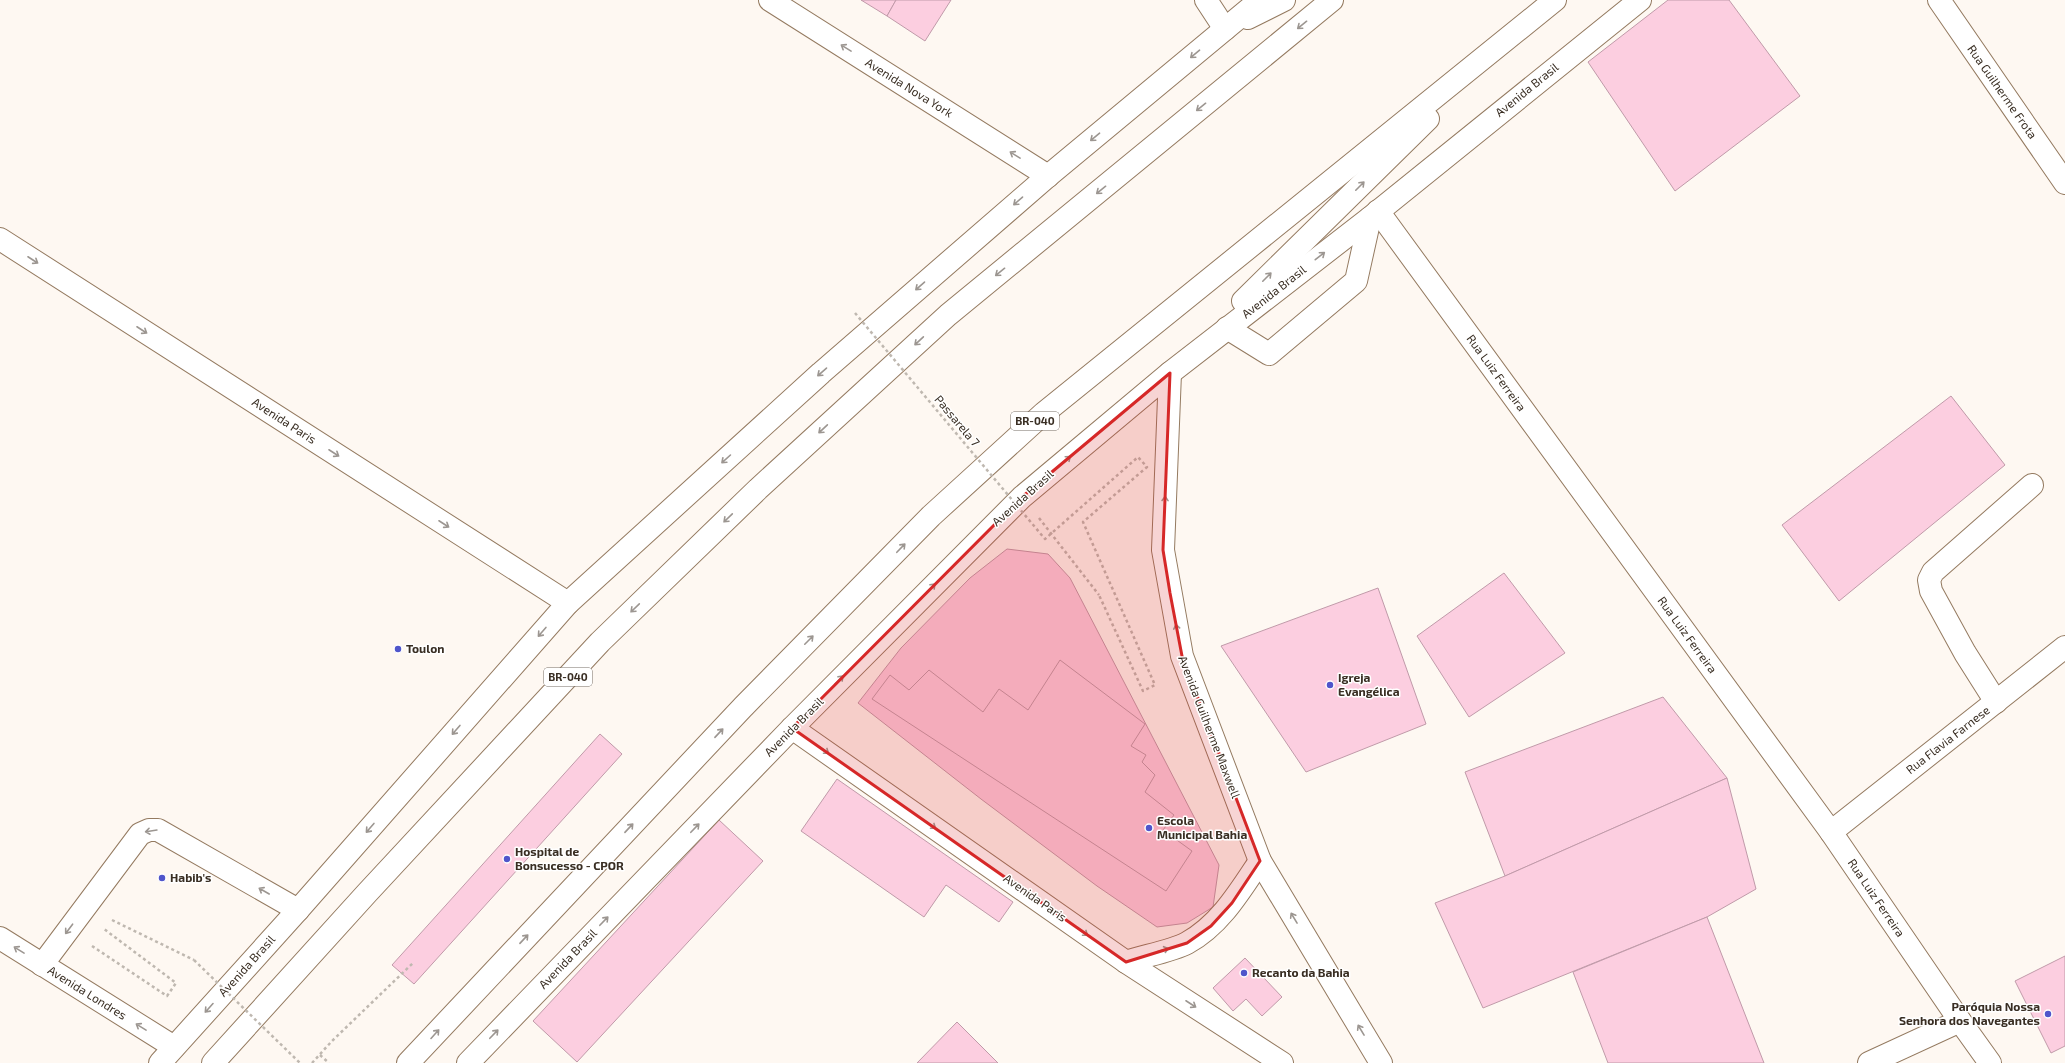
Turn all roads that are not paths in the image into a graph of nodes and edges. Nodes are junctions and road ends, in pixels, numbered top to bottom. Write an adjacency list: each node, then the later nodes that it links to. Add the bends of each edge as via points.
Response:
1 (770, 0): 11 (main road, Avenida Nova York, one-way to 1)
2 (1206, 0): 9 (main road)
3 (1260, 0): 9 (main road, Avenida Brasil)
4 (1284, 0): 9 (main road)
5 (1332, 0): 31 (main road, BR-040, one-way to 31, via 948,315 758,489 600,642 367,892)
6 (1556, 0): 10 (main road, BR-040)
7 (1640, 0): 13 (main road, Avenida Brasil)
8 (1939, 0): 12 (main road, Rua Guilherme Frota)
9 (1225, 29): 11 (main road, Avenida Brasil, one-way to 11)
10 (1519, 29): 16 (main road, one-way to 10); 32 (main road, BR-040, one-way to 10, via 743,707 931,516 1044,413)
11 (1048, 176): 18 (main road, Avenida Brasil, one-way to 18, via 821,373)
12 (2065, 183)
13 (1374, 215): 15 (main road, Avenida Brasil, one-way to 13); 15 (main road, via 1356,281 1269,354); 22 (main road, Rua Luiz Ferreira)
14 (0, 239): 18 (main road, Avenida Paris, one-way to 18)
15 (1227, 328): 16 (main road, Avenida Brasil)
16 (1170, 373): 21 (main road, Avenida Brasil, one-way to 16, via 1022,497); 23 (main road, Avenida Guilherme Maxwell, one-way to 16, via 1182,656 1170,593 1163,550)
17 (2032, 485): 20 (main road, via 1933,572 1929,580 1931,591 1965,653)
18 (568, 603): 24 (main road, Avenida Brasil, one-way to 24)
19 (2065, 647): 20 (main road, Rua Flavia Farnese)
20 (1996, 702): 22 (main road, Rua Flavia Farnese)
21 (792, 728): 26 (main road, Avenida Paris, one-way to 26); 33 (main road, Avenida Brasil, one-way to 21)
22 (1832, 832): 28 (main road, Rua Luiz Ferreira)
23 (1260, 861): 26 (main road, one-way to 23, via 1187,943 1210,926 1232,903); 35 (main road, Avenida Guilherme Maxwell, one-way to 23)
24 (298, 910): 27 (main road, one-way to 27, via 158,830 149,830 140,834); 29 (main road, Avenida Brasil, one-way to 29)
25 (0, 938): 27 (main road, Avenida Londres, one-way to 25)
26 (1126, 962): 34 (main road, Avenida Paris, one-way to 34)
27 (42, 965): 29 (main road, Avenida Londres, one-way to 27)
28 (1960, 1022): 36 (main road); 37 (main road, Rua Luiz Ferreira)
29 (174, 1047): 30 (main road, Avenida Brasil)
30 (160, 1063)
31 (213, 1063)
32 (408, 1063)
33 (468, 1063)
34 (1282, 1063)
35 (1381, 1063)
36 (1869, 1063)
37 (1990, 1063)

